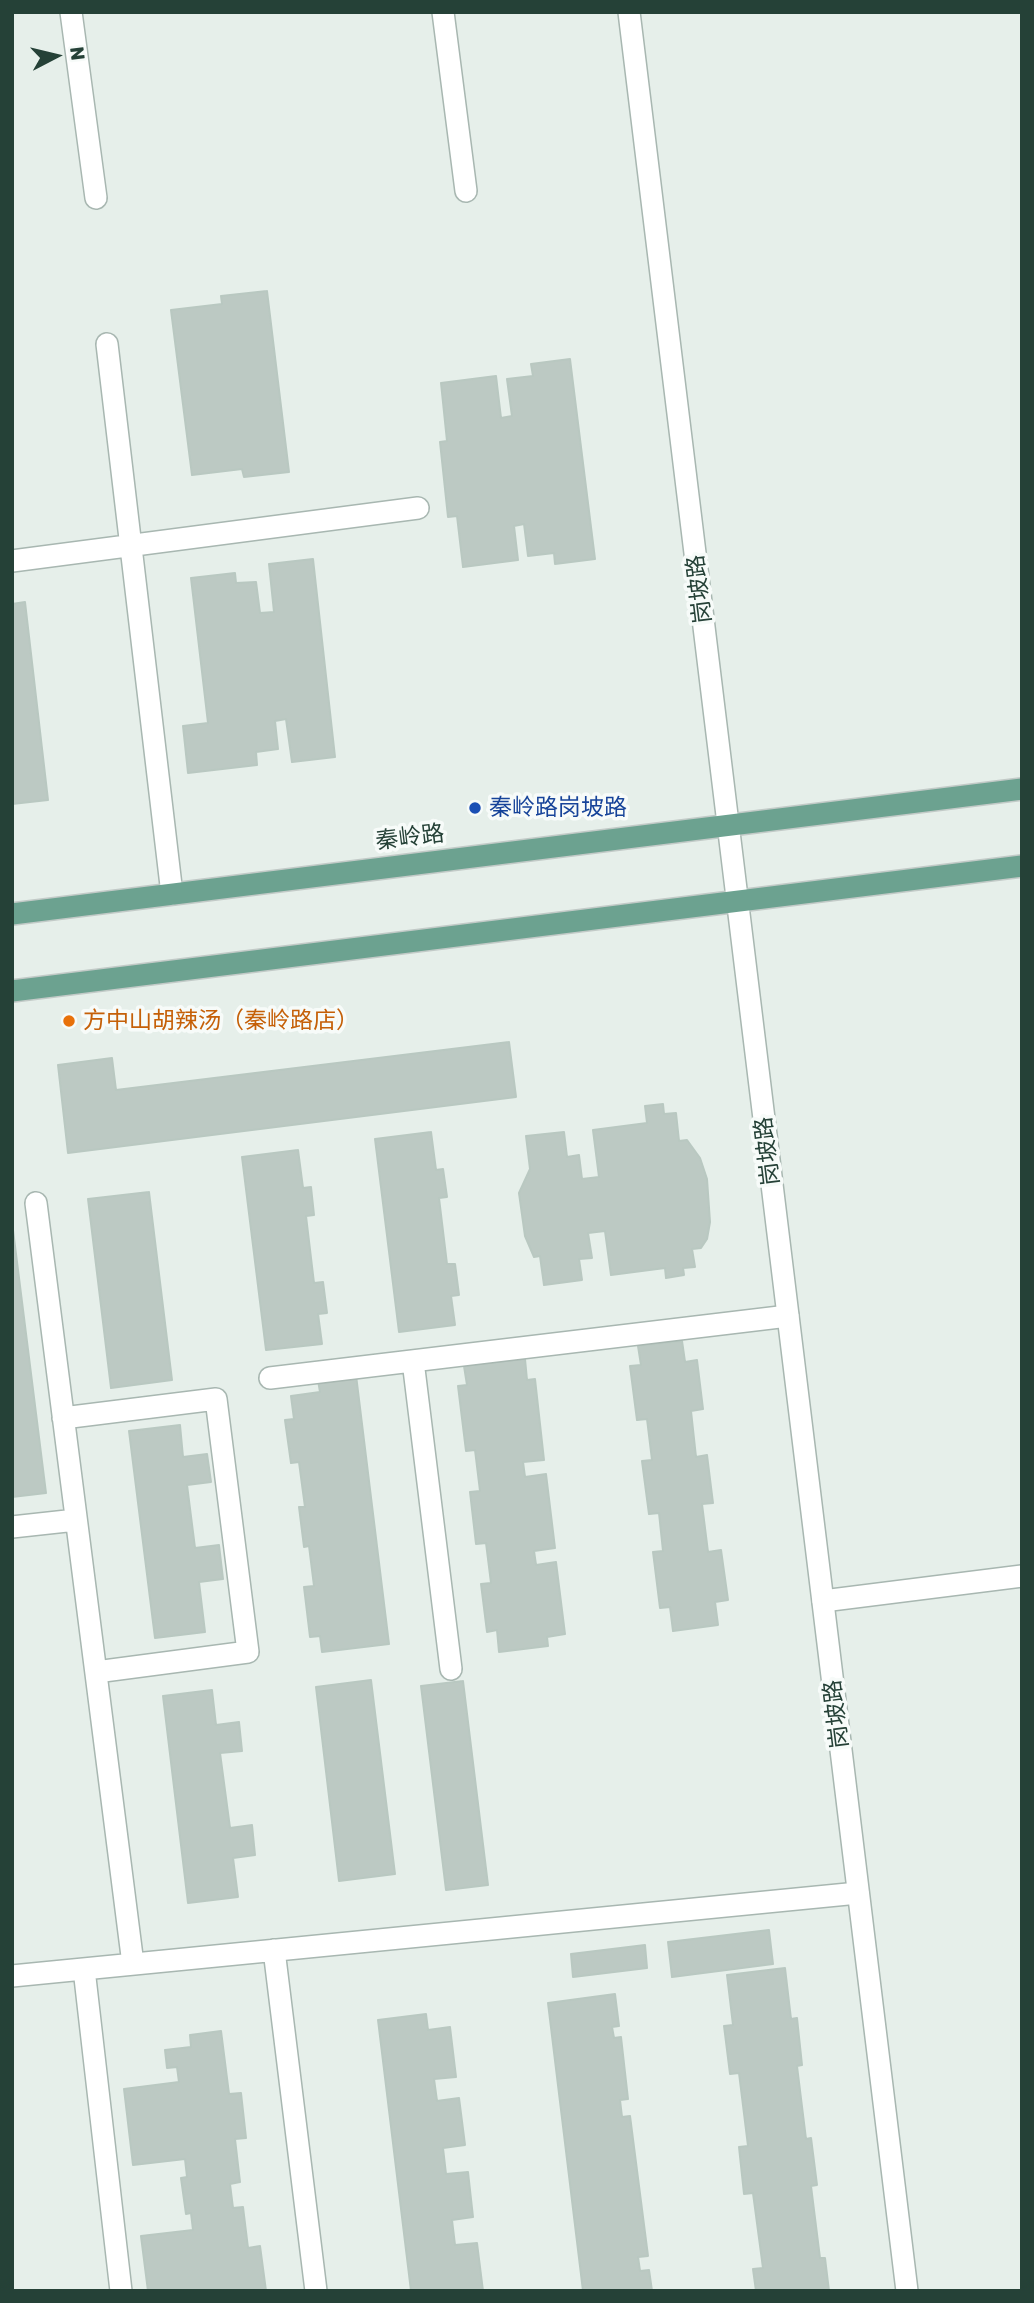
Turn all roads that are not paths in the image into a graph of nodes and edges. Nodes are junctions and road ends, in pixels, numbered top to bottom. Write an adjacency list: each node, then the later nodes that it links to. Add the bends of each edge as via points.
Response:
1 (71, 12): 5 (street)
2 (443, 12): 4 (street)
3 (629, 12): 11 (street, 岗坡路)
4 (466, 191)
5 (96, 198)
6 (107, 344): 8 (street)
7 (418, 508): 8 (street)
8 (131, 546): 9 (street); 13 (street)
9 (12, 561)
10 (1022, 789): 11 (main road, 秦岭路)
11 (729, 825): 13 (main road, 秦岭路); 14 (street, 岗坡路)
12 (1022, 866): 14 (main road)
13 (173, 894): 15 (main road, 秦岭路)
14 (738, 901): 16 (main road); 18 (street, 岗坡路)
15 (12, 914)
16 (12, 991)
17 (36, 1203): 21 (street)
18 (788, 1316): 19 (street); 25 (street, 岗坡路)
19 (414, 1361): 20 (street); 26 (street)
20 (270, 1378)
21 (63, 1418): 22 (street); 27 (street, via 216,1399 248,1652)
22 (76, 1520): 23 (street); 27 (street)
23 (12, 1527)
24 (1022, 1576): 25 (street)
25 (823, 1601): 28 (street, 岗坡路)
26 (451, 1669)
27 (96, 1672): 30 (street)
28 (858, 1893): 29 (street); 35 (street, 岗坡路)
29 (274, 1950): 30 (street); 34 (street)
30 (133, 1964): 31 (street)
31 (84, 1969): 32 (street); 33 (street)
32 (12, 1976)
33 (121, 2291)
34 (316, 2291)
35 (907, 2291)

